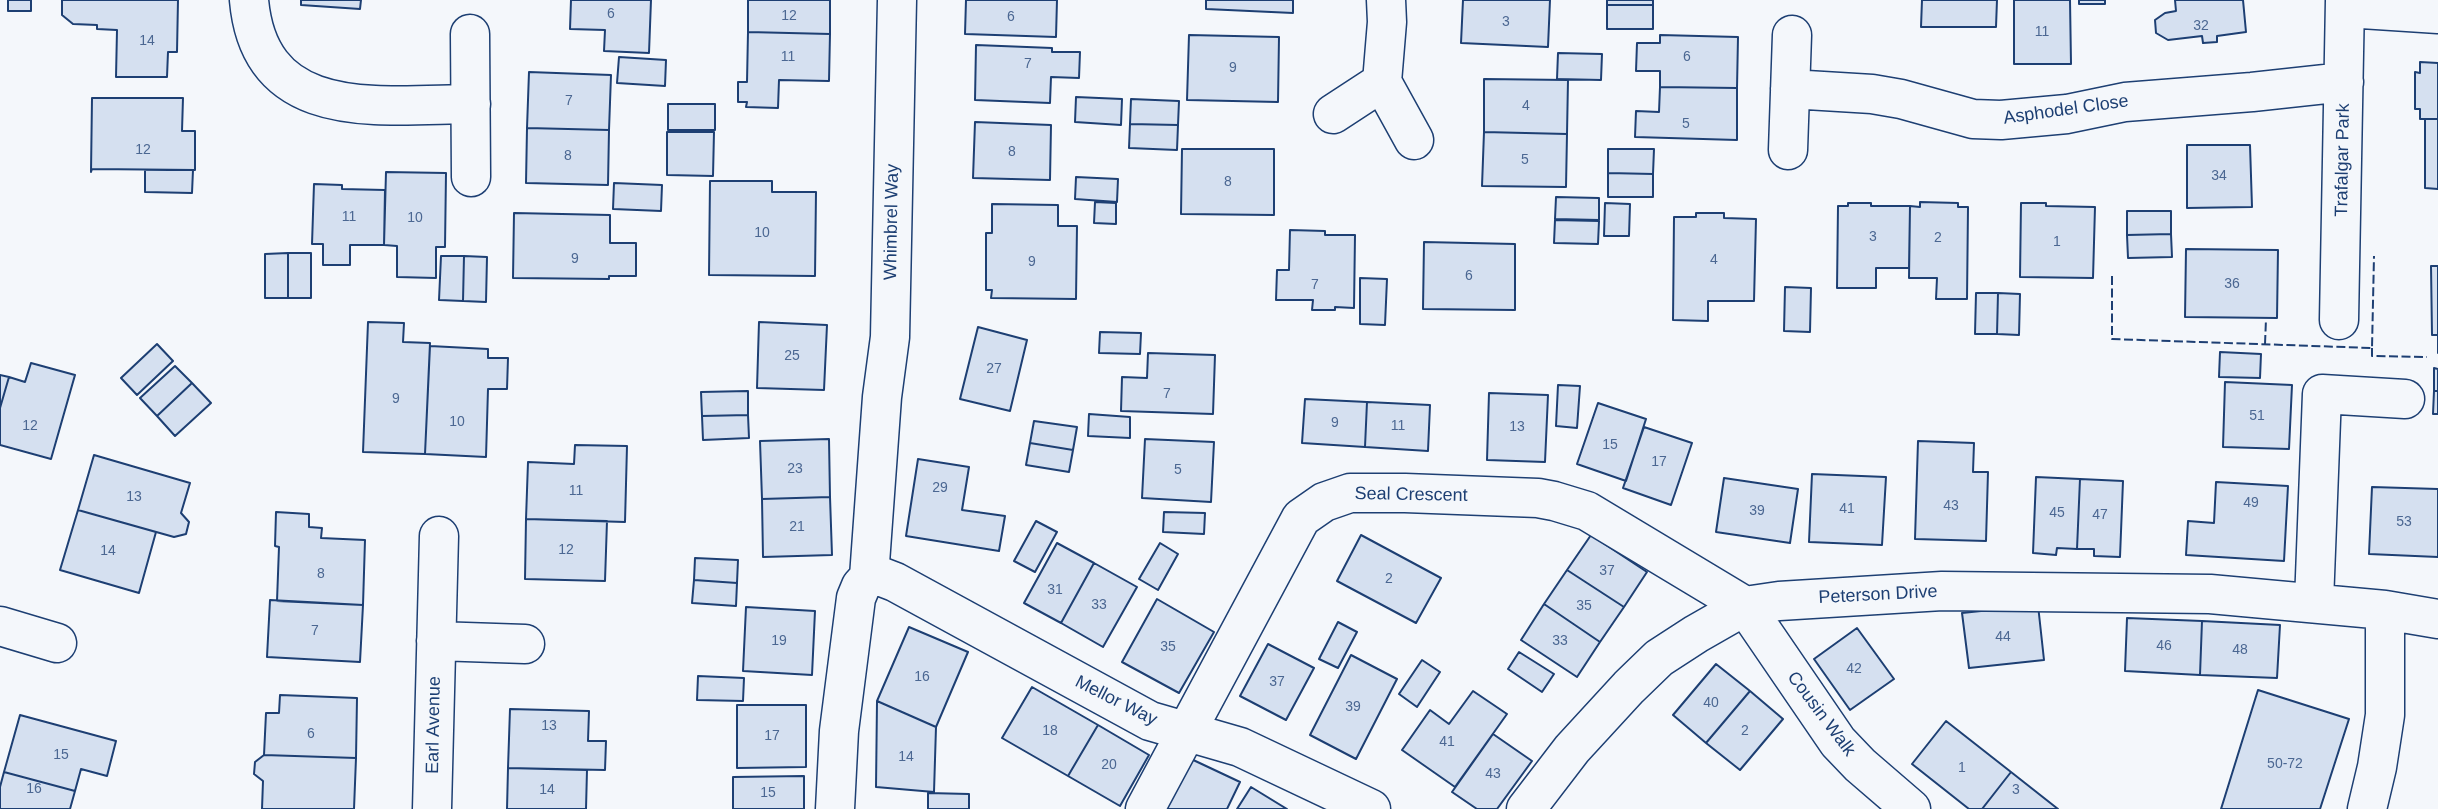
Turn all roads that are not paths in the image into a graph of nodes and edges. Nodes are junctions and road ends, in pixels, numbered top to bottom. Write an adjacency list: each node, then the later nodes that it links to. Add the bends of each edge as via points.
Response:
1 (248, 0): 11 (street, via 251,25 262,52 280,75 304,92 331,101)
2 (897, 0): 19 (street, Whimbrel Way, via 890,337)
3 (1386, 0): 8 (street)
4 (2345, 4): 5 (street); 9 (street, Trafalgar Park)
5 (2438, 14)
6 (470, 34): 11 (street)
7 (1792, 36): 10 (street)
8 (1382, 82): 12 (street); 13 (street)
9 (2344, 82): 10 (street, Asphodel Close, via 2126,102 2001,120 1959,116 1872,94); 16 (street, Trafalgar Park)
10 (1790, 89): 14 (street)
11 (471, 104): 15 (street)
12 (1333, 114)
13 (1414, 140)
14 (1788, 150)
15 (471, 177)
16 (2339, 320)
17 (2405, 399): 20 (street, via 2322,394)
18 (439, 536): 25 (street, Earl Avenue)
19 (869, 577): 28 (street, Mellor Way, via 895,582 1150,721); 30 (street, via 856,598 839,731)
20 (2314, 602): 21 (street, Peterson Drive, via 2210,594 1942,591); 22 (street, Peterson Drive)
21 (1745, 606): 28 (street, Seal Crescent, via 1594,516 1553,501 1350,493 1324,502 1301,518); 33 (street, Peterson Drive, via 1659,658 1572,749); 34 (street, Cousin Walk, via 1838,742)
22 (2385, 610): 23 (street, Peterson Drive); 35 (street, via 2385,715)
23 (2438, 620)
24 (0, 626): 26 (street)
25 (436, 640): 27 (street); 29 (street, Earl Avenue)
26 (57, 643)
27 (525, 644)
28 (1187, 732): 31 (street, Seal Crescent); 32 (street, Mellor Way, via 1240,747)
29 (432, 809)
30 (835, 809)
31 (1145, 809)
32 (1371, 809)
33 (1526, 809)
34 (1912, 809)
35 (2367, 809)

